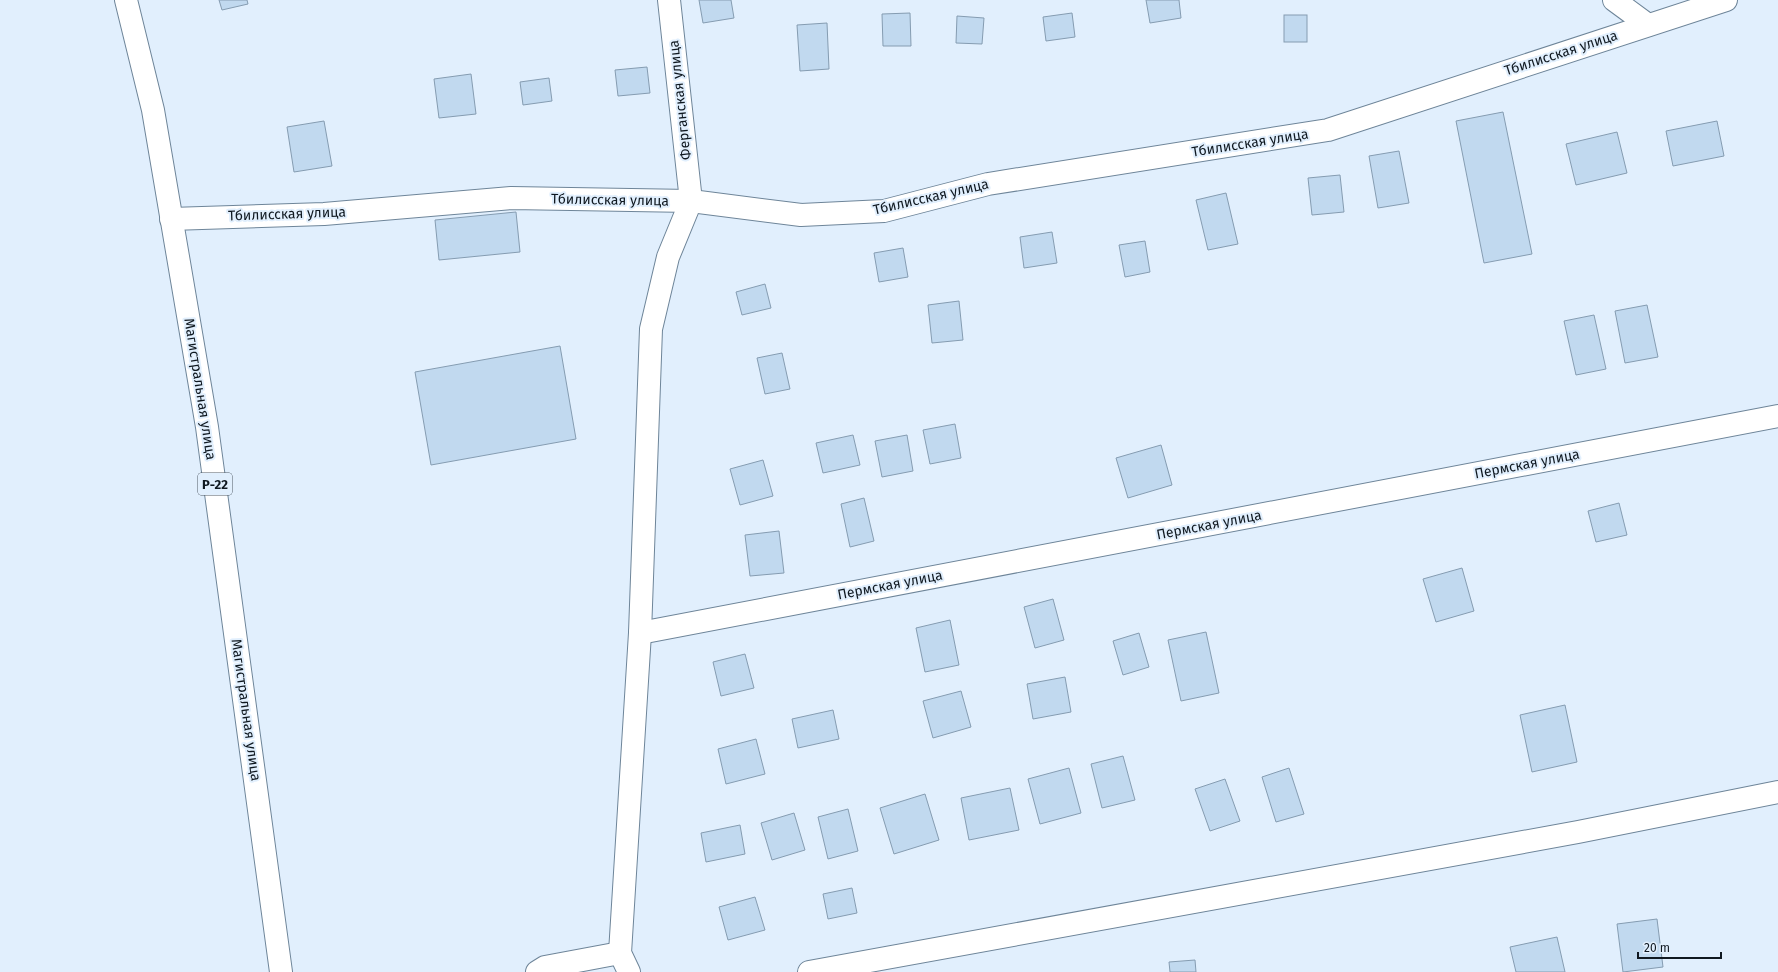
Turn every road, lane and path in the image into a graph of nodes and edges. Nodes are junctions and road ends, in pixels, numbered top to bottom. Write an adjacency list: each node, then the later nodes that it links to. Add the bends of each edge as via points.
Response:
1 (126, 0): 7 (main road, Магистральная улица / Р-22, via 153,110)
2 (669, 0): 6 (main road, Ферганская улица)
3 (1614, 0): 5 (main road)
4 (1726, 0): 5 (main road, Тбилисская улица)
5 (1648, 25): 6 (main road, Тбилисская улица, via 1328,130 988,184 884,211 801,214)
6 (691, 201): 7 (main road, Тбилисская улица, via 511,198 324,214); 9 (main road, via 668,257 651,328)
7 (171, 219): 12 (main road, Магистральная улица / Р-22, via 207,427)
8 (1778, 416): 9 (main road, Пермская улица)
9 (640, 633): 11 (main road)
10 (1778, 792): 14 (main road, via 1570,834)
11 (625, 963): 13 (main road, via 545,967)
12 (281, 972)
13 (537, 972)
14 (809, 972)

